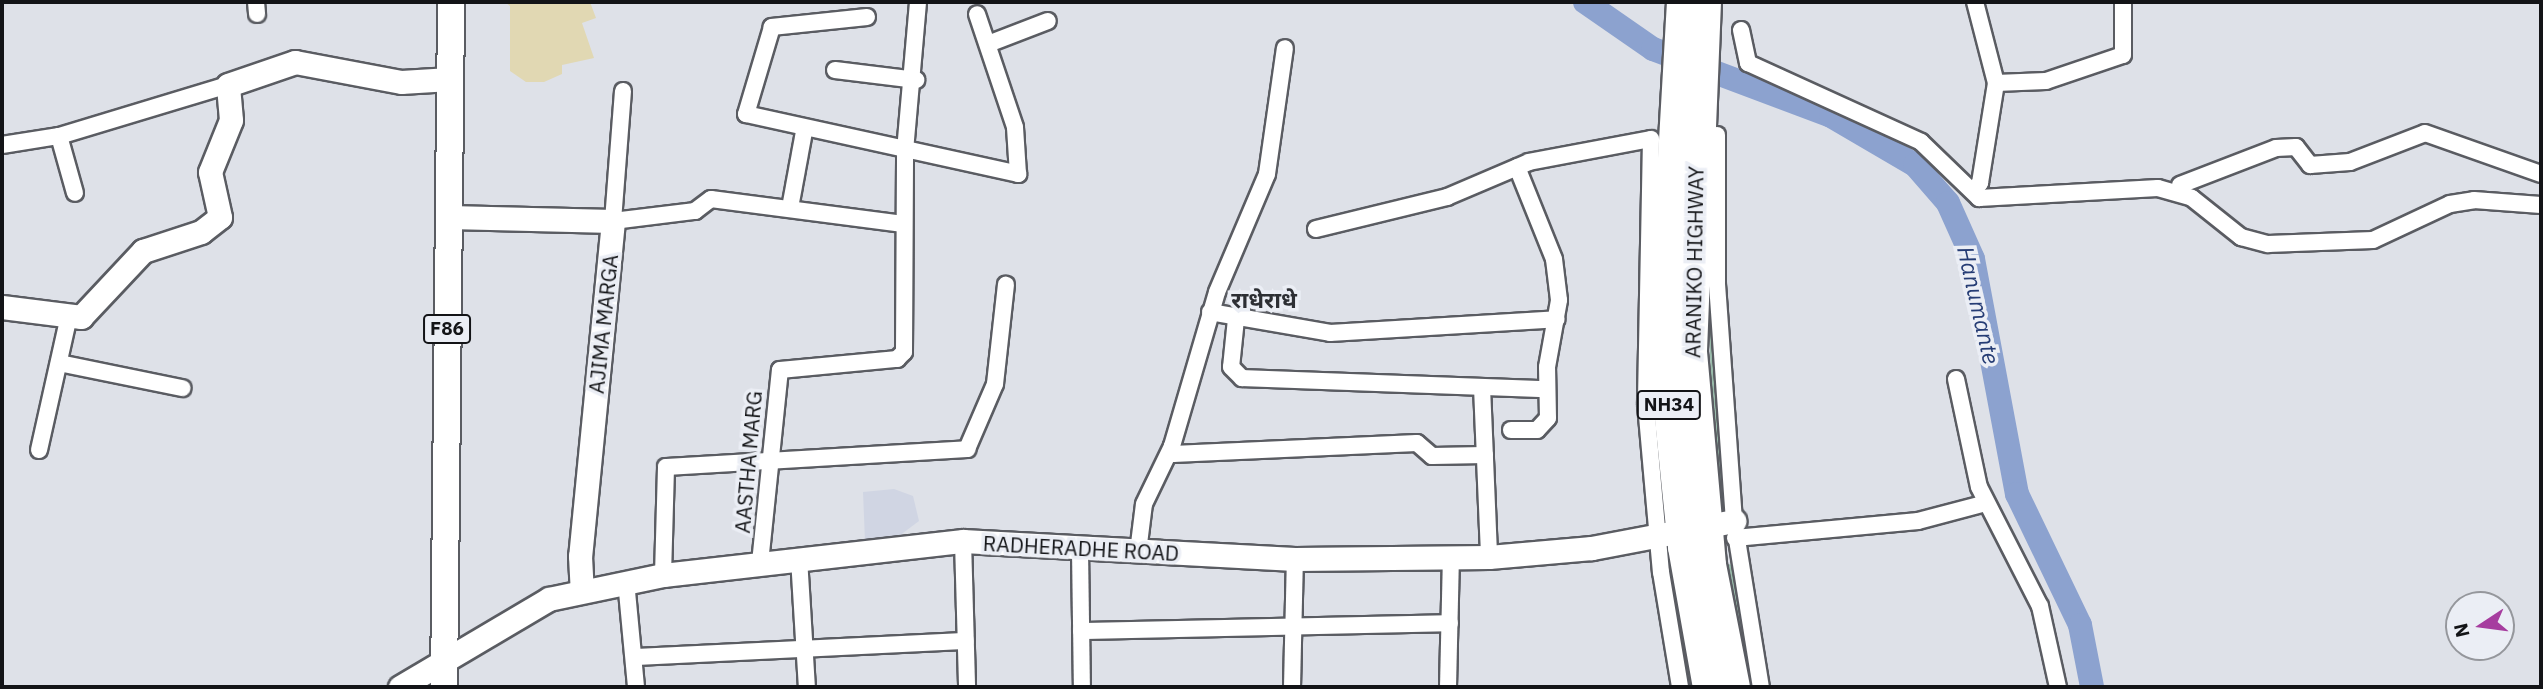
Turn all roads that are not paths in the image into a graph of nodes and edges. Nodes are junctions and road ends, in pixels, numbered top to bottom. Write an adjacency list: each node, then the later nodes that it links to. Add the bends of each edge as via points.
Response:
1 (451, 2): 13 (main road, F86)
2 (918, 2): 14 (street)
3 (1975, 2): 15 (street)
4 (2123, 3): 15 (street, via 2123,55 2046,81)
5 (1694, 5): 50 (highway, ARANIKO HIGHWAY / NH34, via 1692,352)
6 (977, 14): 10 (street)
7 (866, 17): 18 (street, via 772,27 746,114)
8 (1048, 22): 10 (street)
9 (1741, 30): 25 (street, via 1748,63 1921,142)
10 (988, 44): 21 (street, via 1016,127 1017,174)
11 (1285, 48): 35 (street, via 1267,174)
12 (835, 70): 14 (street)
13 (450, 79): 16 (main road, via 401,82 295,62); 29 (main road, F86)
14 (916, 80): 21 (street)
15 (1996, 83): 25 (street, via 1980,183)
16 (228, 85): 19 (street); 36 (main road, via 232,120 210,172 220,216 201,232 143,251 89,313)
17 (623, 91): 30 (street)
18 (804, 132): 21 (street); 28 (street)
19 (59, 136): 20 (street); 26 (street)
20 (2, 145)
21 (905, 151): 31 (street)
22 (1517, 167): 32 (street, via 1447,197); 38 (street, via 1554,259); 50 (street, via 1651,139 1645,383)
23 (2541, 174): 24 (street, via 2425,133 2350,162 2309,165 2296,147 2276,148)
24 (2180, 185)
25 (1973, 191): 27 (street, via 1979,198 2115,188 2174,191 2241,237 2268,244 2373,240 2451,204 2474,200)
26 (75, 193)
27 (2541, 205)
28 (790, 208): 30 (street, via 711,199 695,211); 31 (street)
29 (449, 218): 30 (main road); 67 (main road, F86)
30 (613, 221): 61 (main road, AJIMA MARGA)
31 (903, 223): 48 (street, AASTHA MARG, via 904,352 897,359 780,370)
32 (1316, 229)
33 (1006, 285): 48 (street, via 995,384 967,450)
34 (2, 307): 36 (main road)
35 (1210, 312): 37 (street); 45 (street)
36 (69, 316): 39 (street)
37 (1236, 319): 38 (street, via 1330,333); 41 (street, via 1231,367 1242,378)
38 (1557, 319): 43 (street)
39 (59, 363): 42 (street); 46 (street)
40 (1956, 379): 49 (street)
41 (1482, 387): 43 (street); 47 (street)
42 (182, 388)
43 (1545, 389): 44 (street, via 1544,426)
44 (1511, 430)
45 (1172, 446): 47 (street, via 1173,454 1417,443 1432,456); 53 (street, via 1144,504)
46 (39, 450)
47 (1485, 455): 55 (street)
48 (769, 465): 58 (street, AASTHA MARG); 59 (street, via 666,467)
49 (1986, 503): 50 (street, via 1918,521); 81 (street, via 2040,606)
50 (1703, 529): 55 (main road, RADHERADHE ROAD, via 1592,548); 77 (street); 78 (highway, ARANIKO HIGHWAY / NH34); 79 (highway, ARANIKO HIGHWAY / NH34); 80 (street)
51 (963, 541): 52 (main road, RADHERADHE ROAD); 56 (main road, RADHERADHE ROAD); 65 (street)
52 (1080, 550): 53 (main road, RADHERADHE ROAD); 64 (street)
53 (1138, 552): 57 (main road, RADHERADHE ROAD)
54 (1451, 557): 55 (main road, RADHERADHE ROAD); 57 (main road, RADHERADHE ROAD); 62 (street)
55 (1489, 557)
56 (799, 558): 58 (main road, RADHERADHE ROAD); 66 (street)
57 (1295, 559): 63 (street)
58 (760, 563): 59 (main road, RADHERADHE ROAD)
59 (663, 575): 60 (main road, RADHERADHE ROAD)
60 (626, 581): 61 (main road, RADHERADHE ROAD); 68 (street)
61 (582, 589): 67 (main road, RADHERADHE ROAD, via 533,606)
62 (1450, 622): 63 (street); 76 (street)
63 (1293, 628): 64 (street); 75 (street)
64 (1081, 631): 74 (street)
65 (966, 641): 66 (street); 73 (street)
66 (804, 648): 68 (street); 72 (street)
67 (444, 657): 69 (main road, RADHERADHE ROAD); 70 (main road, F86)
68 (634, 657): 71 (street)
69 (400, 687)
70 (444, 687)
71 (636, 687)
72 (807, 687)
73 (967, 687)
74 (1082, 687)
75 (1292, 687)
76 (1448, 687)
77 (1680, 687)
78 (1708, 687)
79 (1735, 687)
80 (1761, 687)
81 (2058, 687)

